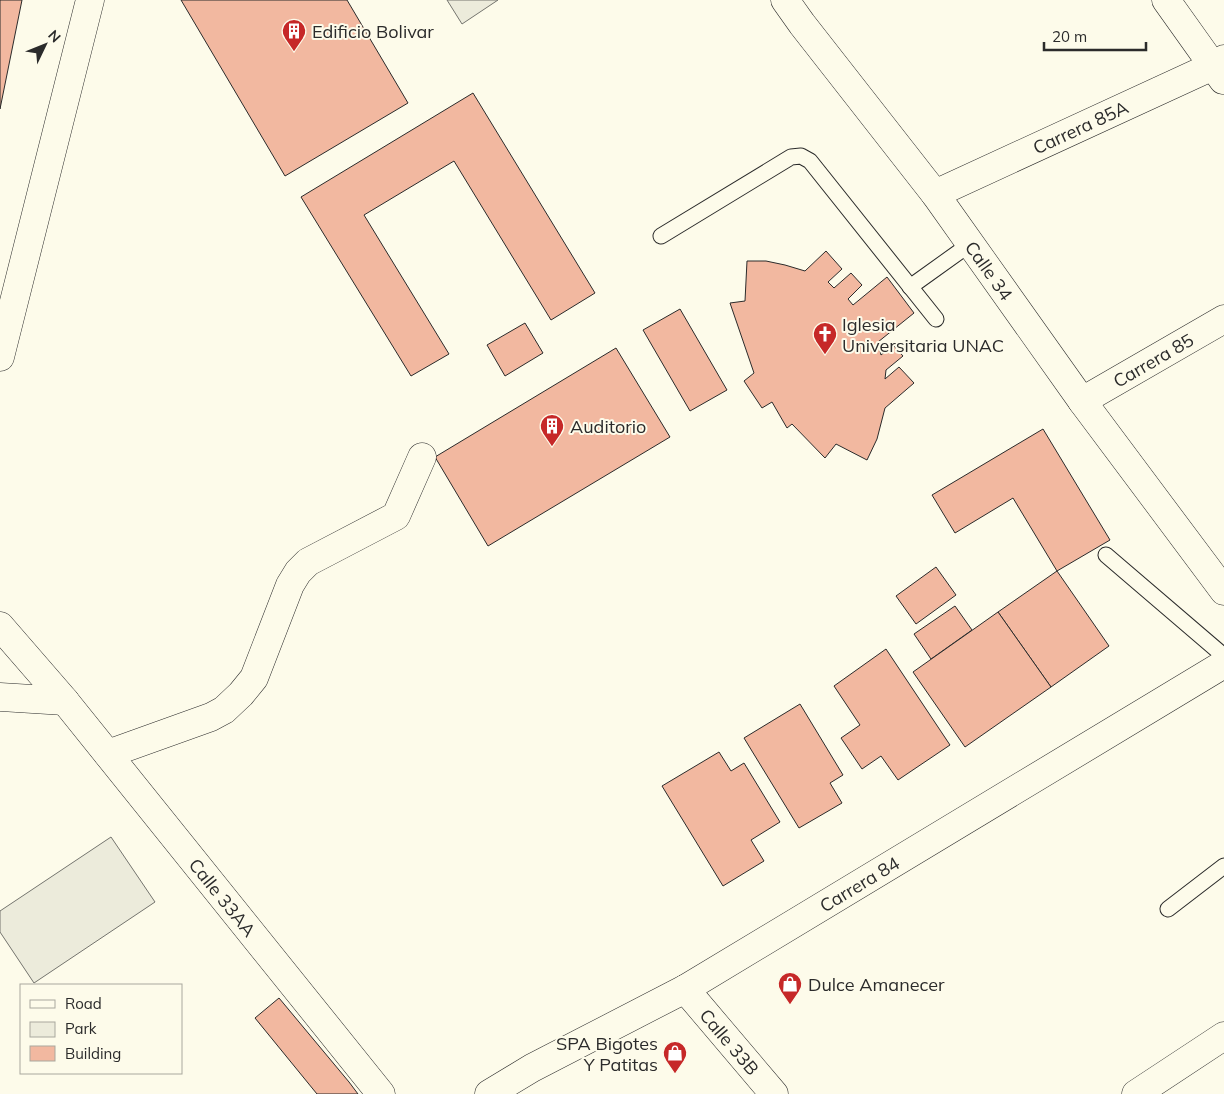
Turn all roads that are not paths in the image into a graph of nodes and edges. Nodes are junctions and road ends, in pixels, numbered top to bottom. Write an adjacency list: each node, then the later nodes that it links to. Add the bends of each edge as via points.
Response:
1 (90, 0): 11 (street)
2 (785, 0): 5 (street, Calle 34)
3 (1166, 0): 4 (street)
4 (1220, 68): 5 (street, Carrera 85A)
5 (935, 194): 7 (street, Calle 34)
6 (661, 236): 8 (lane, via 791,157 801,156 810,161)
7 (970, 244): 8 (lane); 12 (street, Calle 34)
8 (910, 287): 9 (lane)
9 (936, 319)
10 (1224, 319): 12 (street, Carrera 85)
11 (0, 357)
12 (1082, 401): 15 (street, Calle 34)
13 (422, 457): 21 (street, via 396,516 315,558 298,572 254,678 241,694 211,717)
14 (1106, 554): 17 (lane)
15 (1224, 591)
16 (0, 626): 20 (street, Calle 33AA)
17 (1224, 656)
18 (1224, 664): 24 (street, Carrera 84)
19 (0, 697): 20 (street)
20 (65, 701): 21 (street, Calle 33AA)
21 (108, 754): 26 (street, Calle 33AA)
22 (1224, 866): 23 (lane)
23 (1168, 909)
24 (685, 989): 27 (street, Carrera 84, via 532,1068); 28 (street, Calle 33B)
25 (1224, 1036): 29 (street)
26 (381, 1094)
27 (489, 1094)
28 (774, 1094)
29 (1136, 1094)

